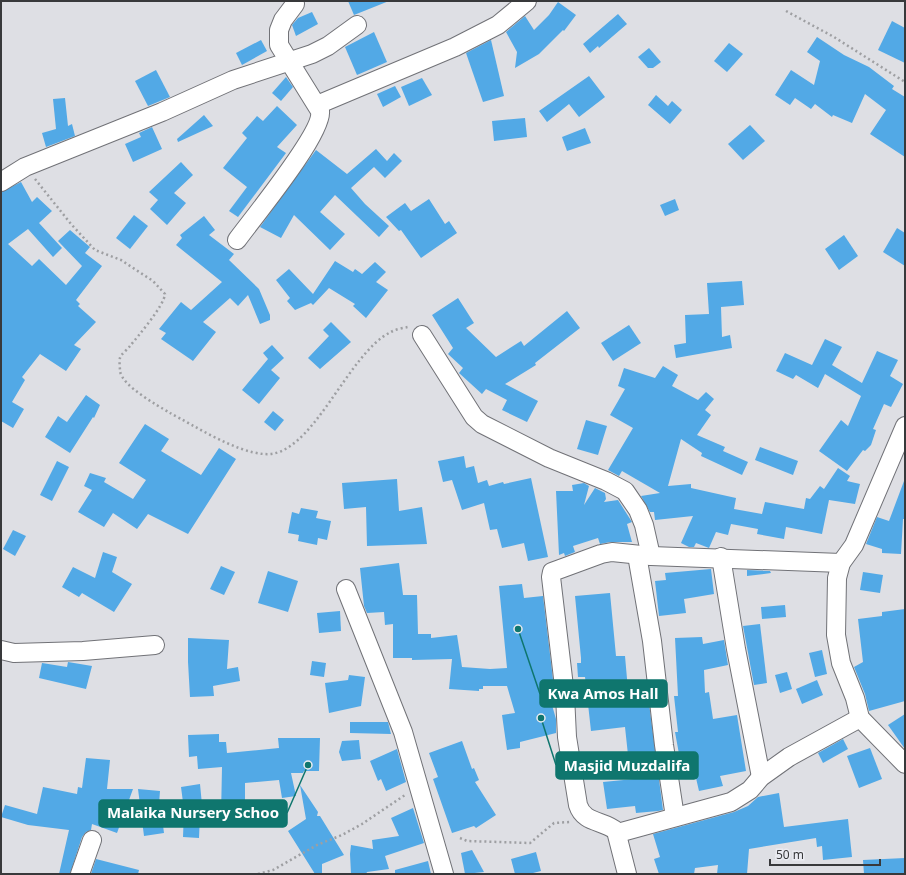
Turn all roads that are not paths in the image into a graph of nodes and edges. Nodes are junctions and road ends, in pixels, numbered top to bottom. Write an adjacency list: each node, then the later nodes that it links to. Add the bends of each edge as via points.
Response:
1 (527, 1): 5 (street, via 498,25 455,48)
2 (295, 4): 4 (street, via 279,30 279,45)
3 (357, 25): 4 (street, via 328,46)
4 (288, 61): 5 (street); 6 (street, via 233,80 162,112 24,167)
5 (317, 105): 7 (street, via 321,114 316,130 297,160)
6 (1, 182)
7 (237, 240)
8 (422, 335): 10 (street, via 474,417 550,458 606,480 625,491 638,510 644,525)
9 (905, 426): 12 (street, via 854,545)
10 (644, 555): 11 (street); 19 (street, via 664,745); 20 (street, via 620,552 601,554 554,571 551,575 565,695 567,737 578,805 586,818 611,827)
11 (721, 557): 12 (street); 18 (street)
12 (842, 563): 16 (street, via 837,578 836,635 842,663)
13 (346, 590): 23 (street, via 403,732)
14 (155, 645): 15 (street, via 83,652 14,653)
15 (1, 650)
16 (860, 718): 17 (street); 18 (street, via 789,757)
17 (905, 764)
18 (761, 777): 19 (street, via 750,790 731,802)
19 (675, 817): 20 (street)
20 (618, 833): 24 (street)
21 (92, 840): 22 (street)
22 (80, 874)
23 (444, 874)
24 (627, 874)

